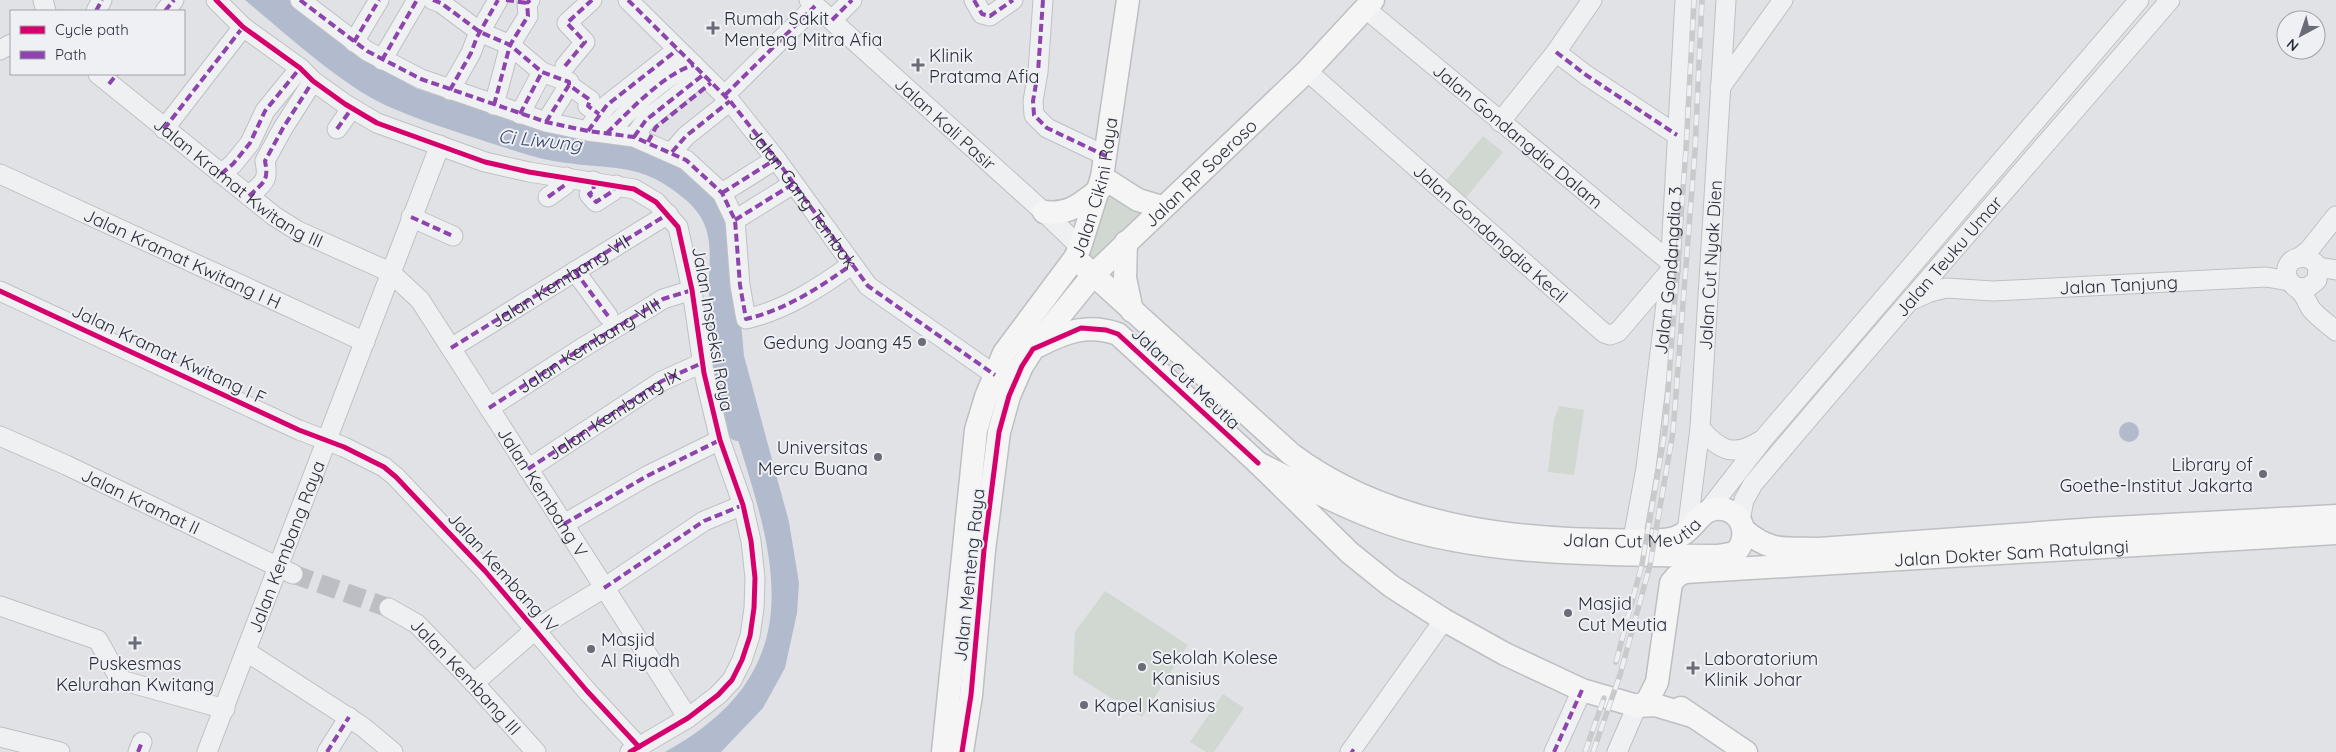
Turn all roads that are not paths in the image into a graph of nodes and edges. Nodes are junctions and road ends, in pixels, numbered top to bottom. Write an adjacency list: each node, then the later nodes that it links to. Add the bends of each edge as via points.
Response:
1 (174, 0): 25 (street)
2 (216, 0): 27 (street, Jalan Inspeksi Raya)
3 (300, 0): 29 (street)
4 (379, 0): 29 (street)
5 (418, 0): 33 (street)
6 (433, 0): 28 (street)
7 (498, 0): 28 (street)
8 (506, 0): 22 (street)
9 (592, 0): 34 (street, via 567,23 585,42)
10 (628, 0): 31 (street, Jalan Gang Tembok)
11 (852, 0): 26 (street)
12 (974, 0): 13 (street, via 982,14 990,16)
13 (1013, 0)
14 (1043, 0): 63 (street, via 1034,115)
15 (1128, 0): 63 (main road, Jalan Cikini Raya)
16 (1592, 0): 32 (street)
17 (1684, 0): 56 (street, Jalan Gondangdia 3)
18 (1726, 0): 44 (street, Jalan Cut Nyak Dien)
19 (1783, 0): 44 (street)
20 (2139, 0): 36 (street, Jalan Teuku Umar)
21 (2170, 0): 43 (street, Jalan Teuku Umar)
22 (528, 1): 30 (street, via 528,16)
23 (812, 3): 26 (street, Jalan Kali Pasir); 41 (street)
24 (1369, 5): 37 (main road, Jalan RP Soeroso); 51 (street, Jalan Gondangdia Dalam)
25 (166, 10)
26 (832, 20): 70 (street, Jalan Kali Pasir)
27 (243, 27): 35 (street, Jalan Inspeksi Raya); 52 (street)
28 (480, 32): 30 (street); 45 (street)
29 (354, 42): 33 (street)
30 (510, 45): 38 (street); 46 (street)
31 (677, 50): 41 (street, Jalan Gang Tembok); 49 (street)
32 (1556, 52): 51 (street); 56 (street)
33 (382, 60): 45 (street)
34 (565, 66)
35 (300, 68): 40 (street, Jalan Inspeksi Raya); 62 (street, via 266,111 250,143)
36 (2079, 70): 43 (street); 76 (street, Jalan Teuku Umar)
37 (1306, 71): 69 (main road, Jalan RP Soeroso); 81 (street, Jalan Gondangdia Kecil, via 1604,334 1618,332)
38 (542, 72): 42 (street); 48 (street)
39 (108, 77): 52 (street, Jalan Kramat Kwitang III)
40 (313, 81): 47 (street, Jalan Inspeksi Raya); 67 (street, via 265,161 268,173 263,183)
41 (713, 84): 55 (street, via 683,68 641,100); 57 (street, via 646,120); 59 (street, via 686,136); 60 (street, Jalan Gang Tembok)
42 (569, 85): 49 (street, via 590,100 588,106); 50 (street)
43 (2096, 86): 79 (street, Jalan Teuku Umar)
44 (1720, 88): 101 (street, Jalan Cut Nyak Dien)
45 (450, 90): 46 (street)
46 (494, 105): 48 (street)
47 (352, 108): 53 (street); 58 (street, Jalan Inspeksi Raya, via 377,122)
48 (520, 114): 50 (street)
49 (599, 114): 54 (street)
50 (546, 122): 54 (street)
51 (1500, 122): 81 (street, Jalan Gondangdia Dalam)
52 (164, 129): 62 (street, Jalan Kramat Kwitang III)
53 (338, 129)
54 (588, 131): 55 (street)
55 (607, 133): 57 (street)
56 (1677, 135): 81 (street, Jalan Gondangdia 3)
57 (641, 140): 59 (street)
58 (440, 144): 64 (street, Jalan Inspeksi Raya, via 485,162); 73 (street, Jalan Kembang Raya)
59 (672, 152): 66 (street, via 702,172)
60 (776, 159): 65 (street, Jalan Gang Tembok); 66 (street)
61 (0, 174): 94 (street, Jalan Kramat Kwitang I H)
62 (221, 174): 67 (street, Jalan Kramat Kwitang III)
63 (1103, 174): 69 (main road, via 1138,200); 70 (main road, via 1069,211 1058,214); 78 (main road, Jalan Cikini Raya)
64 (566, 178): 68 (street, via 565,185); 71 (street, Jalan Inspeksi Raya, via 634,189 647,195)
65 (792, 184): 74 (street); 80 (street, Jalan Gang Tembok)
66 (722, 193): 74 (street)
67 (249, 196): 83 (street, Jalan Kramat Kwitang III, via 298,231)
68 (548, 197)
69 (1162, 207): 77 (main road, Jalan RP Soeroso)
70 (1044, 212): 78 (street, Jalan Kali Pasir)
71 (668, 214): 82 (street, Jalan Kembang VII); 86 (street, Jalan Inspeksi Raya, via 682,240)
72 (2336, 216): 84 (street, via 2317,240)
73 (411, 217): 75 (street); 83 (street, Jalan Kembang Raya)
74 (735, 220): 80 (street, via 746,319 762,316 795,301)
75 (453, 236)
76 (1935, 239): 79 (street); 103 (street, Jalan Teuku Umar)
77 (1126, 242): 85 (main road, Jalan RP Soeroso); 90 (main road, via 1125,278)
78 (1078, 253): 85 (main road, Jalan Cut Meutia); 97 (main road, Jalan Cikini Raya)
79 (1951, 254): 88 (street, via 1958,277); 89 (street, Jalan Teuku Umar)
80 (851, 265): 99 (street, Jalan Gang Tembok, via 868,286)
81 (1670, 267): 114 (street, Jalan Gondangdia 3, via 1646,468)
82 (575, 271): 91 (street); 95 (street, Jalan Kembang VII)
83 (390, 272): 94 (street, Jalan Kembang Raya); 95 (street, Jalan Kembang V, via 420,300)
84 (2311, 273): 88 (street, Jalan Tanjung, via 2281,272 2266,277); 92 (street, via 2316,314)
85 (1093, 275): 90 (main road, Jalan Cut Meutia); 96 (main road, Jalan RP Soeroso)
86 (692, 290): 98 (street, Jalan Inspeksi Raya); 100 (street, Jalan Kembang VIII, via 663,299)
87 (0, 291): 105 (street, Jalan Kramat Kwitang I F)
88 (1970, 291): 89 (street, Jalan Tanjung, via 1939,289)
89 (1904, 304): 111 (street, Jalan Teuku Umar, via 1752,484 1744,500)
90 (1134, 313): 93 (main road, via 1124,320); 114 (main road, Jalan Cut Meutia, via 1291,454 1345,488 1393,509 1465,528 1552,537)
91 (608, 316)
92 (2336, 331)
93 (1118, 334): 96 (main road, Jalan Cut Meutia, via 1081,328); 106 (main road, Jalan Cut Meutia)
94 (365, 342): 105 (street, Jalan Kembang Raya)
95 (451, 348): 100 (street, Jalan Kembang V)
96 (1034, 349): 140 (main road, Jalan Menteng Raya, via 1022,366 998,432 971,695)
97 (1004, 354): 99 (main road, Jalan Menteng Raya)
98 (702, 363): 104 (street, Jalan Inspeksi Raya); 107 (street, Jalan Kembang IX, via 662,381)
99 (995, 375): 139 (main road, Jalan Menteng Raya, via 976,430)
100 (489, 408): 107 (street, Jalan Kembang V)
101 (1700, 428): 103 (street, via 1712,442 1724,449 1737,451 1747,449); 113 (street, Jalan Cut Nyak Dien)
102 (0, 436): 116 (street, Jalan Kramat II)
103 (1765, 437): 109 (street, Jalan Teuku Umar)
104 (720, 440): 108 (street, Jalan Inspeksi Raya); 110 (street, via 647,476)
105 (326, 442): 116 (street, Jalan Kembang Raya); 121 (street, Jalan Kembang IV, via 344,447 396,476)
106 (1258, 463): 111 (main road, Jalan Cut Meutia, via 1388,523 1438,537 1483,543 1550,551 1718,556 1730,555 1740,548); 120 (main road, Jalan Cut Meutia, via 1350,552 1391,586)
107 (528, 469): 110 (street, Jalan Kembang V)
108 (743, 505): 117 (street, via 704,520); 130 (street, Jalan Inspeksi Raya, via 752,541 755,578 750,636 732,680)
109 (1709, 509): 111 (main road, Jalan Cut Meutia, via 1729,511); 113 (main road, Jalan Cut Meutia)
110 (564, 524): 117 (street, Jalan Kembang V)
111 (1742, 525): 115 (main road, Jalan Dokter Sam Ratulangi, via 1757,542 1773,548)
112 (2326, 525): 115 (main road, Jalan Dokter Sam Ratulangi)
113 (1688, 532): 114 (main road, Jalan Cut Meutia, via 1675,539)
114 (1633, 539)
115 (1946, 549): 124 (main road, Jalan Dokter Sam Ratulangi, via 1685,572 1676,576 1671,583)
116 (286, 571): 122 (street, Jalan Kembang Raya)
117 (604, 588): 121 (street); 130 (street, Jalan Kembang V)
118 (0, 606): 127 (street, via 93,637 102,645 119,678 124,681)
119 (389, 608): 123 (street, Jalan Kembang III, via 417,624)
120 (1444, 620): 125 (main road, Jalan Cut Meutia, via 1505,654); 133 (street)
121 (536, 629): 123 (street); 132 (street, Jalan Kembang IV)
122 (247, 652): 127 (street, Jalan Kembang Raya); 129 (street)
123 (474, 682): 138 (street, Jalan Kembang III)
124 (1657, 682): 126 (main road, via 1647,702); 128 (main road, via 1668,698)
125 (1582, 690): 126 (main road, Jalan Cut Meutia); 141 (street)
126 (1637, 706): 128 (main road, Jalan Cut Meutia, via 1655,705); 142 (street)
127 (225, 709): 135 (street, Jalan Kembang Raya)
128 (1692, 716): 143 (main road)
129 (349, 717): 136 (street); 137 (street)
130 (688, 718): 132 (street, Jalan Inspeksi Raya)
131 (0, 737): 134 (street)
132 (635, 749)
133 (1352, 751)
134 (60, 752)
135 (207, 752)
136 (327, 752)
137 (393, 752)
138 (536, 752)
139 (943, 752)
140 (962, 752)
141 (1554, 752)
142 (1617, 752)
143 (1746, 752)

